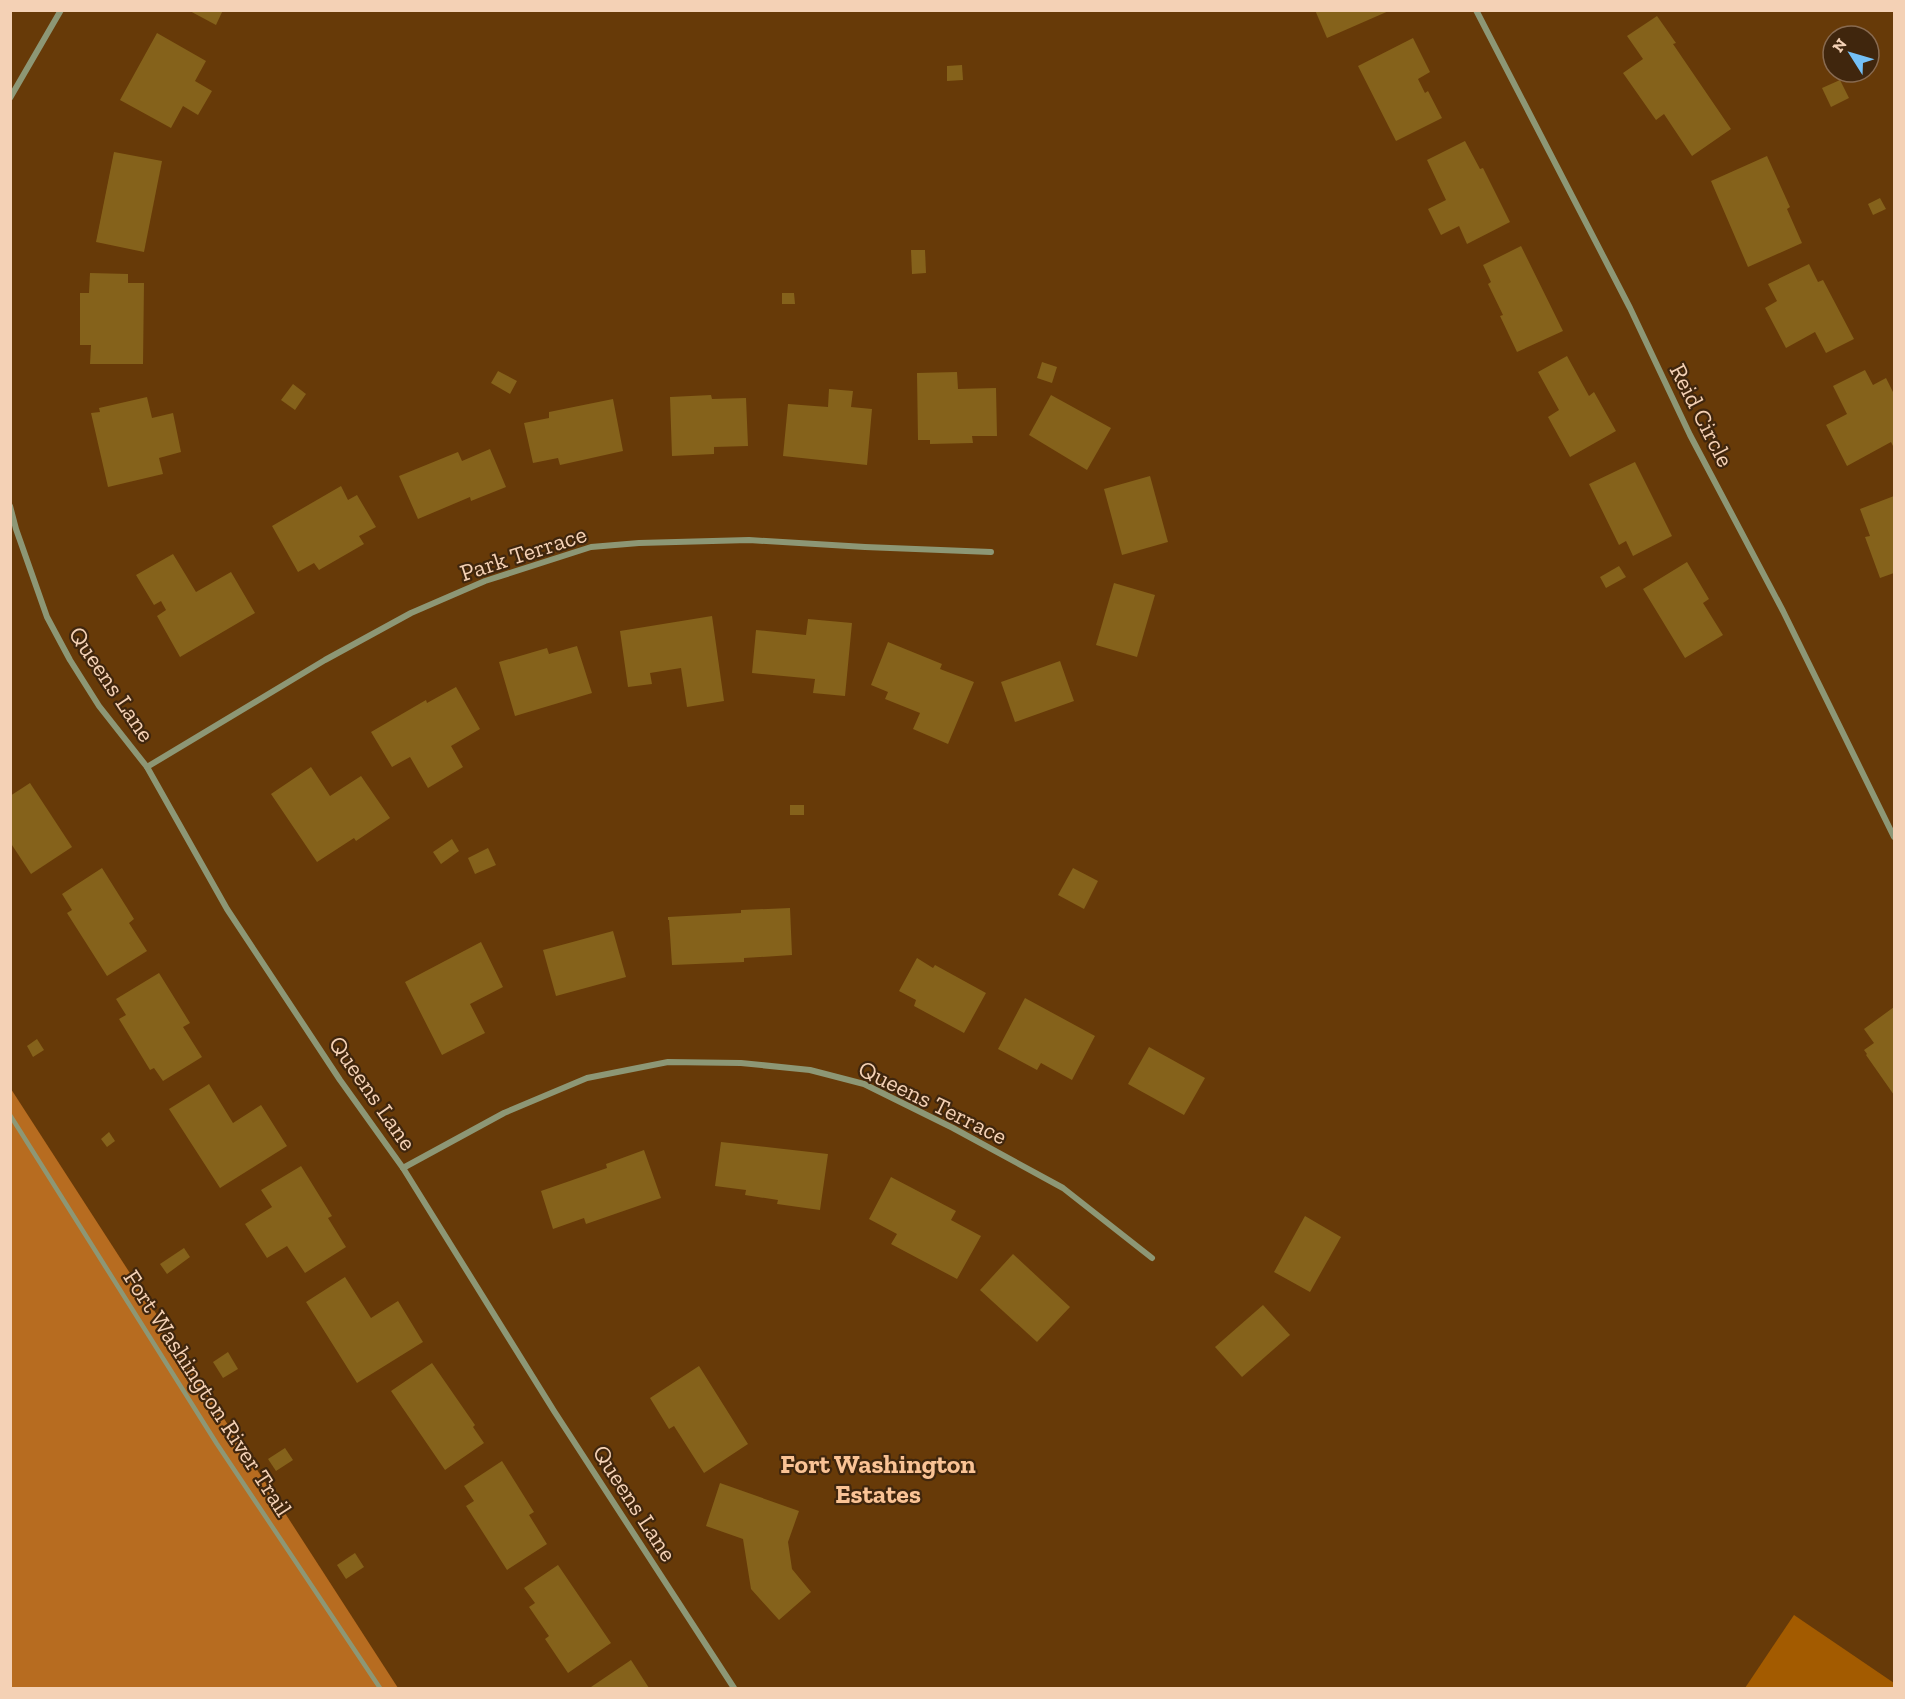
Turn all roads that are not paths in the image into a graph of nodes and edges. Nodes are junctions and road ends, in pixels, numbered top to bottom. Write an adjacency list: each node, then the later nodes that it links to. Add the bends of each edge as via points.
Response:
1 (61, 10): 3 (street)
2 (1476, 10): 7 (street, Reid Circle, via 1630,308 1690,435 1784,611)
3 (10, 98)
4 (10, 506): 6 (street, Queens Lane, via 47,617 99,706)
5 (991, 552): 6 (street, Park Terrace, via 749,540 591,547 485,581 411,613)
6 (147, 767): 9 (street, Queens Lane, via 227,909)
7 (1894, 837)
8 (10, 1115): 11 (lane, Fort Washington River Trail, via 217,1444)
9 (403, 1168): 10 (street, Queens Terrace, via 504,1113 587,1078 668,1062 741,1063 810,1070 864,1084 1063,1188); 12 (street, Queens Lane)
10 (1152, 1258)
11 (380, 1689)
12 (734, 1689)

